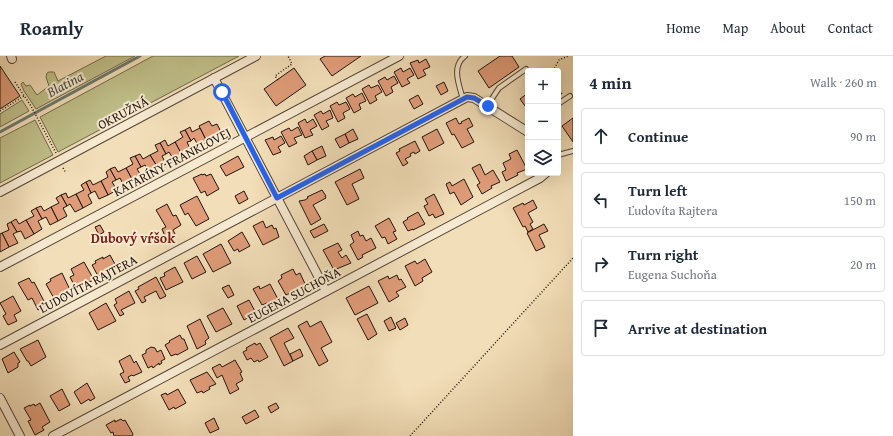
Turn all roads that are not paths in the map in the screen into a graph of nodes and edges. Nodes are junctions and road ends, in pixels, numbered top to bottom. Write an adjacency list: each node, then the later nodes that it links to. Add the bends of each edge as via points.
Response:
1 (256, 56): 5 (street, OKRUŽNÁ)
2 (399, 56): 11 (street, KATARÍNY FRANKLOVEJ)
3 (465, 56): 7 (lane, via 458,62 457,73)
4 (525, 70): 9 (lane, via 499,88)
5 (214, 78): 11 (street); 15 (street, OKRUŽNÁ)
6 (570, 96): 8 (lane)
7 (463, 99): 9 (street, via 474,98); 16 (street, ĽUDOVÍTA RAJTERA)
8 (561, 102)
9 (488, 106): 10 (street)
10 (525, 130)
11 (245, 137): 16 (street); 17 (street, KATARÍNY FRANKLOVEJ)
12 (573, 151): 13 (lane)
13 (561, 154)
14 (542, 176): 18 (street, EUGENA SUCHOŇA)
15 (0, 192)
16 (277, 198): 18 (street); 19 (street, ĽUDOVÍTA RAJTERA)
17 (0, 267)
18 (326, 291): 22 (street, EUGENA SUCHOŇA)
19 (0, 345)
20 (0, 398): 21 (street)
21 (20, 436)
22 (53, 436)

